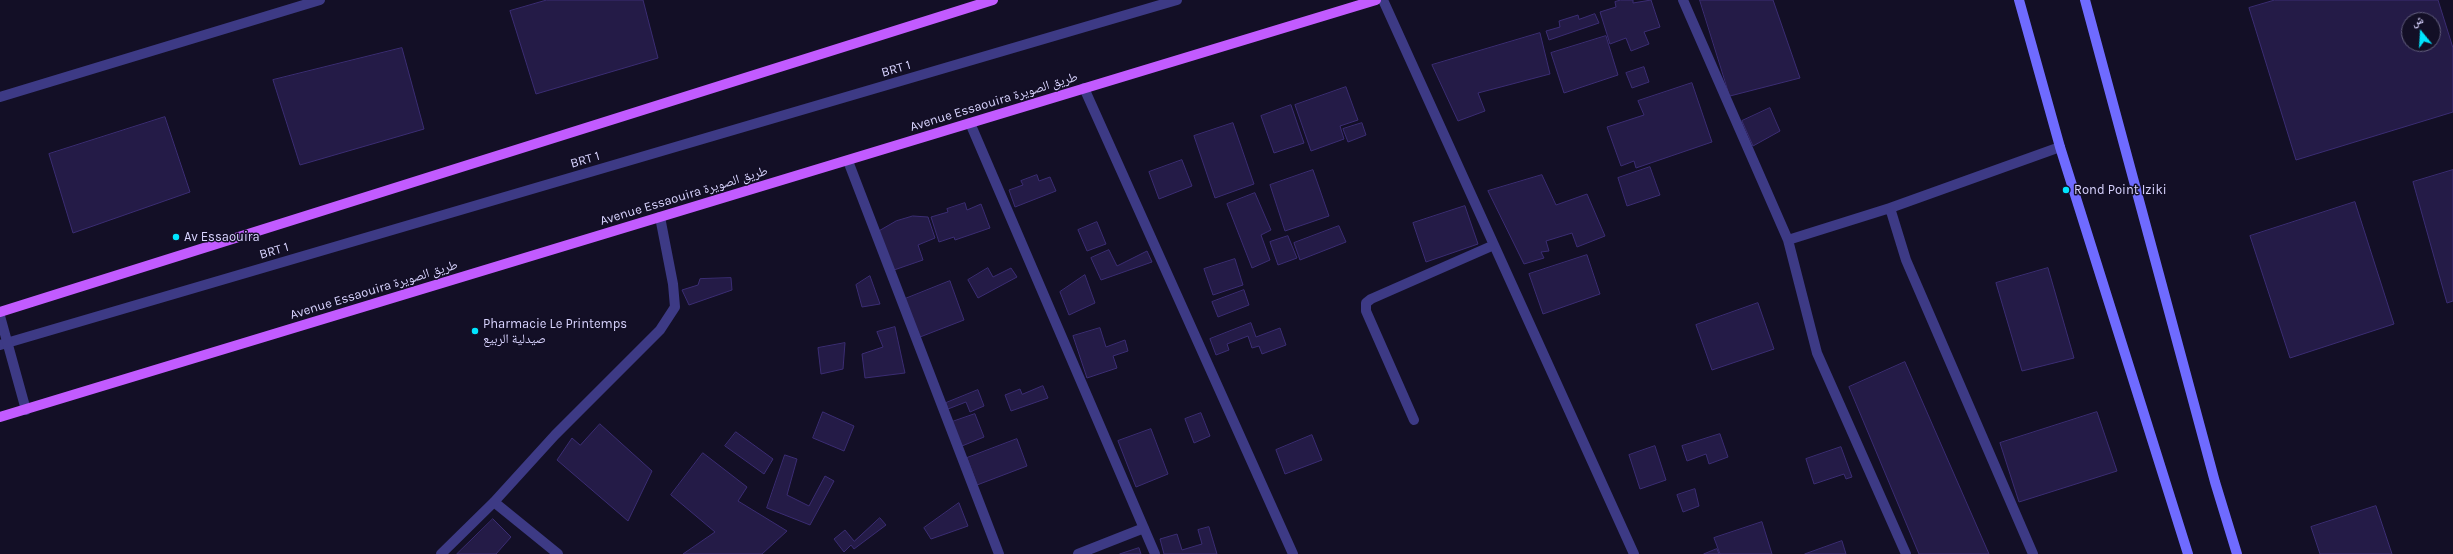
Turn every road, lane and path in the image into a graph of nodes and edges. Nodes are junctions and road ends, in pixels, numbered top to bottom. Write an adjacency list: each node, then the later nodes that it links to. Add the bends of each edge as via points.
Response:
1 (320, 0): 10 (street)
2 (992, 0): 18 (main road)
3 (1177, 0): 20 (street, BRT 1)
4 (1376, 0): 9 (main road, Avenue Essaouira طريق الصويرة)
5 (1383, 0): 17 (street)
6 (1683, 0): 16 (street)
7 (2019, 0): 12 (street)
8 (2085, 0): 36 (street, via 2215,482)
9 (1084, 88): 11 (main road, Avenue Essaouira طريق الصويرة); 31 (street)
10 (0, 96)
11 (970, 123): 13 (main road, Avenue Essaouira طريق الصويرة); 25 (street)
12 (2060, 147): 14 (street); 35 (street)
13 (848, 161): 15 (main road, Avenue Essaouira طريق الصويرة); 28 (street)
14 (1890, 208): 16 (street); 34 (street, via 1906,260)
15 (660, 217): 21 (main road, Avenue Essaouira طريق الصويرة); 24 (street, via 675,307 660,330 555,435)
16 (1788, 240): 33 (street, via 1817,353)
17 (1494, 245): 23 (street, via 1366,304 1366,311); 32 (street)
18 (0, 312)
19 (0, 316): 20 (street)
20 (3, 344): 21 (street)
21 (26, 410): 22 (main road, Avenue Essaouira طريق الصويرة)
22 (0, 417)
23 (1414, 420)
24 (494, 502): 26 (street); 27 (street)
25 (1144, 528): 29 (street); 30 (street)
26 (441, 554)
27 (558, 554)
28 (999, 554)
29 (1078, 554)
30 (1155, 554)
31 (1293, 554)
32 (1634, 554)
33 (1906, 554)
34 (2033, 554)
35 (2188, 554)
36 (2237, 554)

